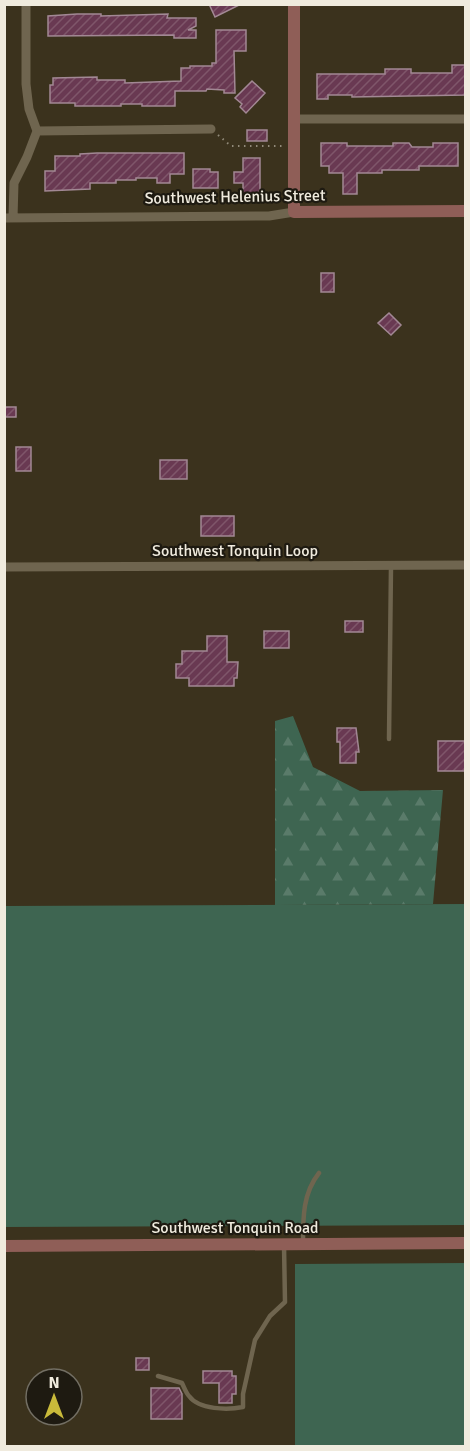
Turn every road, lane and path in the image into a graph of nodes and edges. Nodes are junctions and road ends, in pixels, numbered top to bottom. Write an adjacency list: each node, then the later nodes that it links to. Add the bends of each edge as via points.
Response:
1 (26, 4): 6 (street, via 26,84)
2 (294, 4): 3 (street)
3 (294, 119): 4 (street); 7 (street)
4 (465, 119)
5 (211, 129): 6 (street); 7 (path, via 231,146)
6 (37, 131): 10 (street, via 14,183)
7 (294, 146): 9 (street)
8 (465, 211): 9 (street, Southwest Helenius Street)
9 (294, 212): 10 (street, Southwest Helenius Street, via 269,216)
10 (9, 218)
11 (391, 566): 12 (street, Southwest Tonquin Loop); 13 (street, Southwest Tonquin Loop); 14 (lane)
12 (465, 566)
13 (4, 567)
14 (389, 739)
15 (320, 1173): 18 (lane, via 310,1184 303,1213)
16 (465, 1244): 18 (street, Southwest Tonquin Road)
17 (284, 1245): 18 (street, Southwest Tonquin Road); 19 (street, Southwest Tonquin Road); 20 (lane, via 285,1302 270,1316 255,1340 243,1407 209,1407 190,1398 182,1383)
18 (303, 1245)
19 (4, 1246)
20 (158, 1377)

